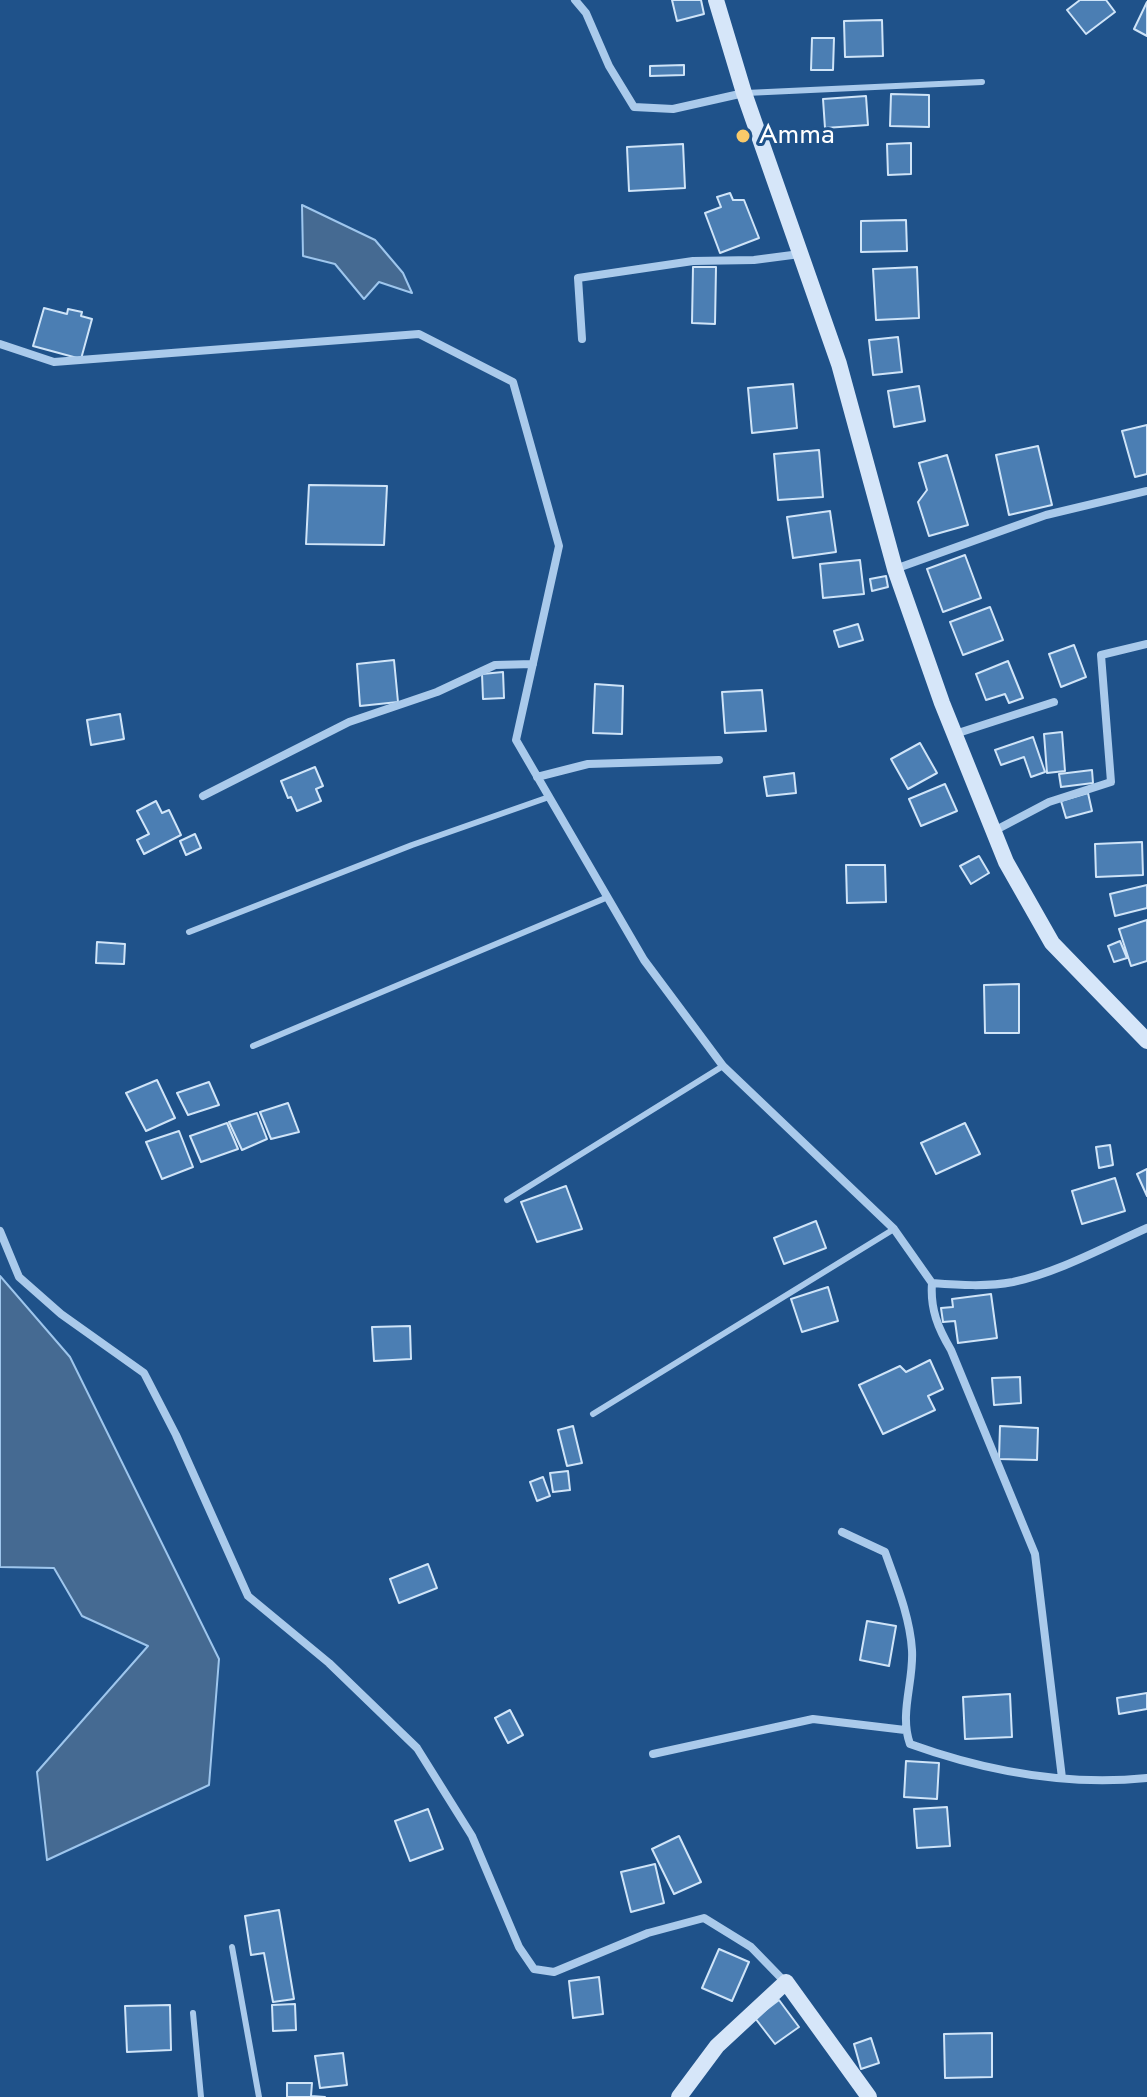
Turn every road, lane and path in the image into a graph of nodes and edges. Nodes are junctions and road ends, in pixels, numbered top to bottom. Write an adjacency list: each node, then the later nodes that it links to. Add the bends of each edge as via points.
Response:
1 (575, 0): 4 (street, via 634,107 673,109)
2 (716, 0): 4 (main road)
3 (982, 82): 4 (lane)
4 (744, 93): 5 (main road)
5 (801, 254): 6 (street, via 693,261 578,278); 9 (main road, via 839,364)
6 (582, 339)
7 (0, 344): 11 (street, via 54,362 419,334 513,382 559,546)
8 (1147, 491): 9 (street, via 1046,515)
9 (895, 569): 13 (main road)
10 (1147, 644): 18 (street, via 1101,655 1111,782 1049,802)
11 (533, 664): 15 (street, via 516,740); 16 (street, via 495,665 437,692 349,722)
12 (1054, 702): 13 (street)
13 (954, 734): 18 (main road)
14 (719, 760): 15 (street, via 588,764)
15 (537, 777): 17 (street)
16 (203, 796)
17 (549, 797): 19 (street); 20 (lane)
18 (993, 831): 21 (main road, via 1052,943)
19 (608, 897): 22 (lane); 23 (street, via 644,960)
20 (189, 932)
21 (1147, 1041)
22 (253, 1046)
23 (723, 1066): 24 (lane); 26 (street)
24 (507, 1200)
25 (1147, 1228): 28 (street, via 1013,1282)
26 (894, 1229): 28 (street); 29 (lane)
27 (0, 1231): 36 (street, via 19,1277 144,1373 248,1596 329,1663 417,1748 472,1836 519,1947 534,1969 554,1972 648,1933 704,1918 751,1947)
28 (932, 1283): 33 (street, via 936,1324 1035,1554)
29 (593, 1414)
30 (842, 1532): 31 (street, via 885,1552 902,1604 912,1650)
31 (905, 1730): 32 (street, via 813,1719); 33 (street, via 910,1744 943,1756)
32 (653, 1754)
33 (1062, 1778): 34 (street)
34 (1147, 1778)
35 (232, 1947): 40 (lane)
36 (786, 1982): 38 (main road); 41 (main road, via 717,2046)
37 (193, 2013): 39 (lane)
38 (860, 2092)
39 (201, 2097)
40 (259, 2097)
41 (679, 2097)

